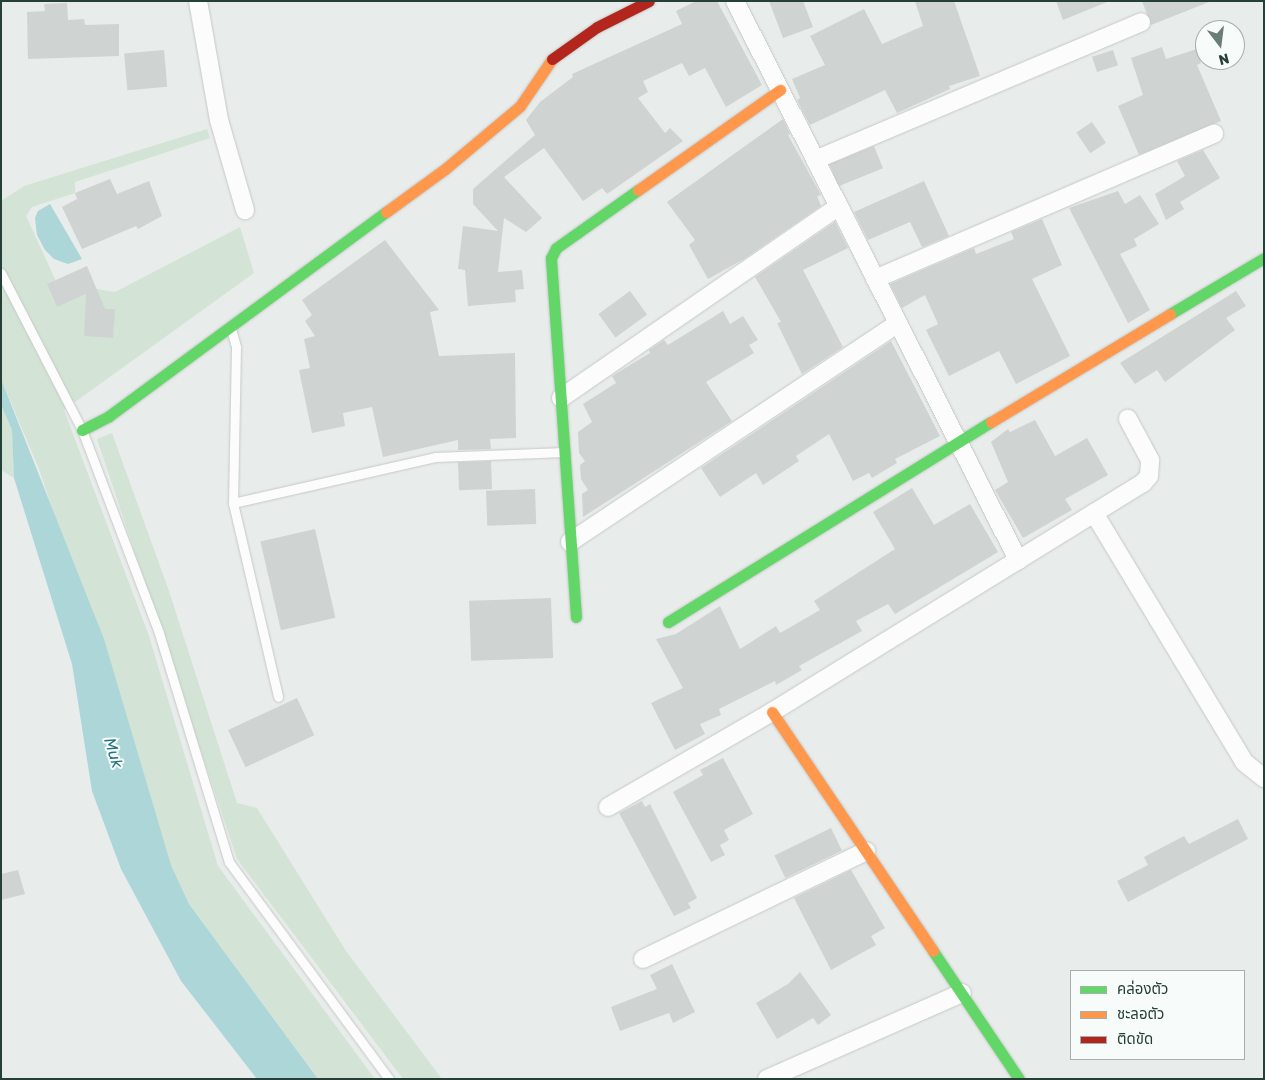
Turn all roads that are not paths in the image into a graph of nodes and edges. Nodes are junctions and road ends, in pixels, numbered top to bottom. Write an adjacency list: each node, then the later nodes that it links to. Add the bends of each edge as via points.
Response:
1 (198, 1): 9 (street, via 219,120)
2 (649, 1): 14 (street, via 597,27 552,59 520,106 445,169)
3 (735, 1): 5 (street)
4 (1142, 22): 7 (street)
5 (780, 90): 7 (street); 15 (street, via 556,248 550,258)
6 (1214, 134): 12 (street)
7 (815, 160): 8 (street)
8 (838, 207): 12 (street); 15 (street)
9 (244, 210)
10 (1264, 258): 18 (street)
11 (1, 273): 17 (lane)
12 (875, 279): 13 (street)
13 (897, 324): 18 (street); 22 (street)
14 (230, 327): 17 (street, via 109,416); 20 (lane, via 236,347)
15 (561, 398): 19 (street)
16 (1128, 419): 21 (street, via 1150,460 1149,476)
17 (82, 430): 33 (lane, via 159,633 229,862)
18 (958, 442): 23 (street); 25 (street)
19 (564, 452): 20 (lane, via 435,457); 22 (street)
20 (233, 502): 26 (lane)
21 (1094, 513): 23 (street); 28 (street, via 1244,762)
22 (570, 542): 24 (street)
23 (1018, 560): 27 (street)
24 (576, 617)
25 (668, 622)
26 (278, 697)
27 (772, 712): 29 (street); 30 (street)
28 (1264, 778)
29 (608, 807)
30 (866, 851): 31 (street); 32 (street)
31 (643, 959)
32 (962, 993): 34 (street); 35 (street)
33 (389, 1079)
34 (767, 1079)
35 (1019, 1079)

